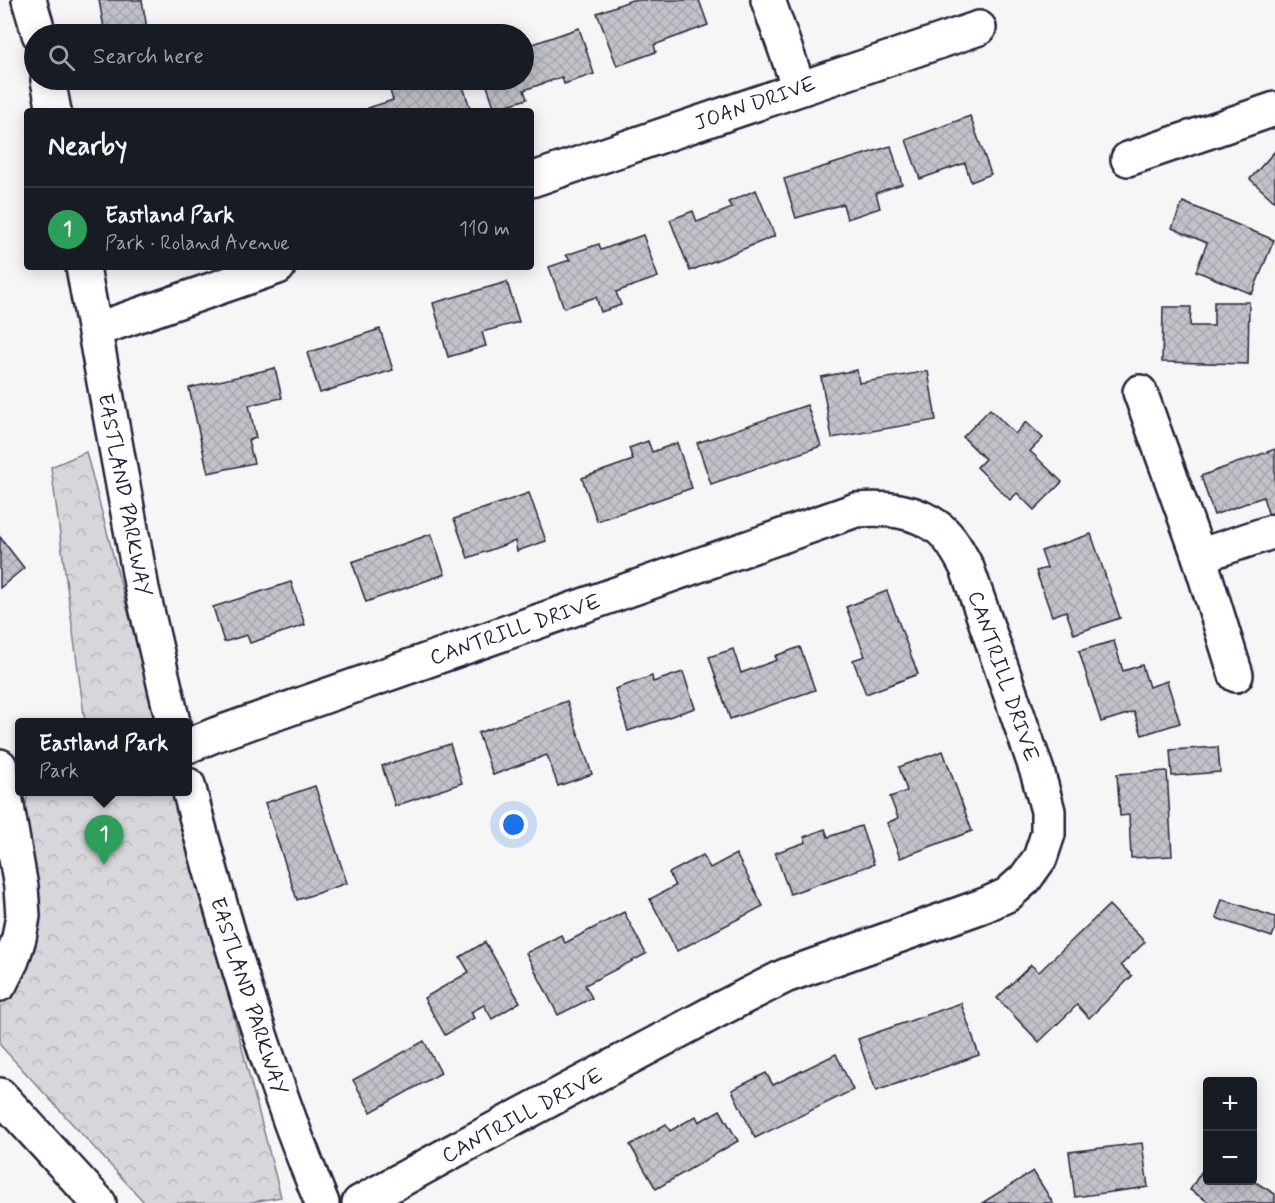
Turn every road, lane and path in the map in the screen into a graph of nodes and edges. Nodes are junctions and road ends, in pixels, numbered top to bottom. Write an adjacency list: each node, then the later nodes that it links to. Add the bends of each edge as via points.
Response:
1 (29, 0): 3 (street)
2 (768, 0): 5 (street)
3 (36, 24)
4 (979, 28): 5 (street, JOAN DRIVE)
5 (799, 88): 10 (street, JOAN DRIVE)
6 (50, 90): 7 (street)
7 (53, 108)
8 (1275, 109): 9 (street)
9 (1128, 159)
10 (534, 179)
11 (84, 270): 13 (street, EASTLAND PARKWAY)
12 (269, 270): 13 (street)
13 (95, 330): 18 (street, EASTLAND PARKWAY, via 142,589)
14 (1140, 392): 16 (street)
15 (1275, 531): 16 (street)
16 (1199, 556): 17 (street)
17 (1236, 675)
18 (172, 718)
19 (192, 744): 26 (street, CANTRILL DRIVE, via 856,510 883,508 922,518 942,530 967,568 1048,811 1048,834 1040,858 1025,879 1007,895 985,905 785,976)
20 (0, 766): 22 (street, via 21,887 22,916 12,960)
21 (191, 796): 25 (street, EASTLAND PARKWAY, via 270,1065)
22 (0, 984)
23 (0, 1095): 24 (street)
24 (99, 1203)
25 (322, 1203)
26 (359, 1203)

